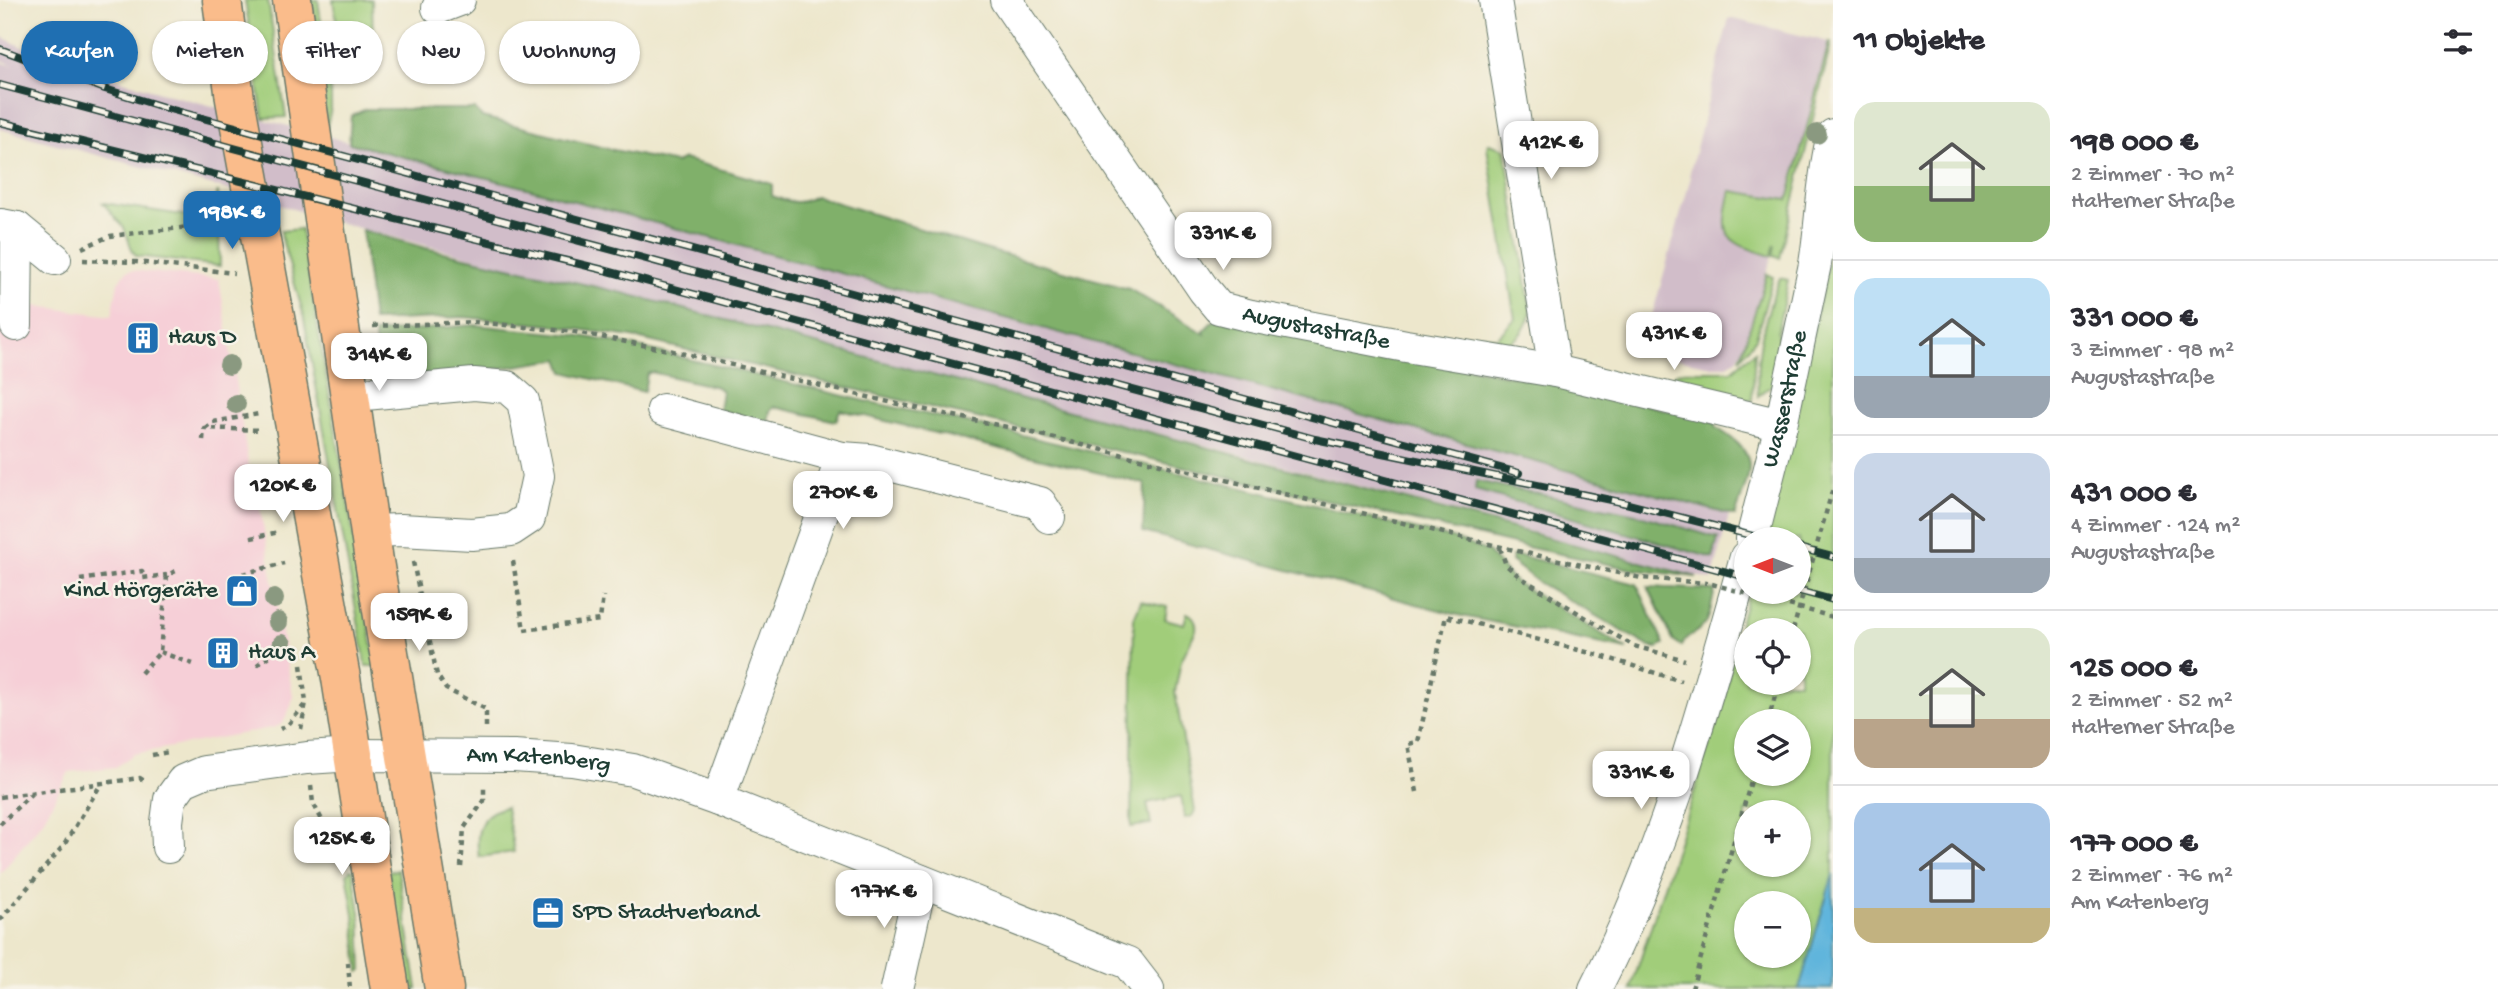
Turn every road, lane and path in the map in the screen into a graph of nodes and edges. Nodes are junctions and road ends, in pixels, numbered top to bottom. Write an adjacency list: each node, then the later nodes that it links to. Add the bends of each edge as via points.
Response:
1 (222, 0): 47 (main road, via 234,99)
2 (292, 0): 13 (main road)
3 (1006, 0): 12 (street, Augustastraße, via 1219,308)
4 (1495, 0): 12 (street)
5 (1833, 135): 16 (street, Wasserstraße, via 1815,264)
6 (230, 223): 8 (path, via 110,236)
7 (8, 226): 8 (street); 10 (street)
8 (55, 259): 9 (path, via 136,262)
9 (239, 274)
10 (16, 325)
11 (366, 325): 27 (path, via 476,322 575,332 673,351)
12 (1555, 371): 16 (street, Augustastraße)
13 (350, 398): 24 (main road); 24 (street, via 474,384 507,387 523,401 538,476 529,519 511,530 472,534)
14 (663, 410): 20 (street)
15 (259, 414): 17 (path, via 213,422)
16 (1781, 425): 23 (street, Wasserstraße)
17 (204, 428): 18 (path); 19 (path)
18 (262, 430)
19 (203, 440)
20 (842, 458): 22 (street, via 870,460 1040,503); 56 (street)
21 (1833, 488): 37 (path)
22 (1049, 517)
23 (1755, 527)
24 (370, 531): 46 (main road)
25 (279, 532): 26 (path)
26 (251, 538)
27 (1500, 547): 36 (path, bridge, via 1641,578 1712,584); 45 (path, via 1506,565 1520,577 1634,646)
28 (512, 557): 34 (path, via 524,630 600,620)
29 (285, 563): 31 (path)
30 (178, 570): 32 (path)
31 (243, 574)
32 (167, 575): 33 (path, via 143,578 142,571); 39 (path)
33 (80, 580)
34 (603, 596)
35 (1734, 600): 45 (street)
36 (1833, 617)
37 (1797, 618)
38 (300, 648): 42 (path, via 274,653)
39 (160, 652): 41 (path); 43 (path)
40 (431, 652): 48 (path, via 446,689 486,709)
41 (193, 664)
42 (257, 665)
43 (141, 673)
44 (302, 677): 49 (path, via 306,702 301,727)
45 (1712, 679): 52 (path, via 1446,616 1418,742 1408,744); 69 (street, via 1668,815)
46 (406, 754): 47 (street, Am Katenberg); 48 (street, Am Katenberg); 66 (main road)
47 (353, 755): 49 (street, Am Katenberg); 65 (main road)
48 (486, 756): 56 (street, Am Katenberg, via 572,760 634,770); 60 (path, via 484,801 464,828)
49 (307, 758): 55 (street, Am Katenberg, via 204,772 183,781); 58 (path, via 313,803)
50 (102, 782): 53 (path); 55 (path, via 140,778); 62 (path, via 64,845)
51 (1750, 786): 70 (path)
52 (1417, 792)
53 (33, 793): 54 (path); 57 (path)
54 (0, 797)
55 (170, 799): 59 (street)
56 (718, 800): 61 (street, Am Katenberg)
57 (0, 824)
58 (333, 841)
59 (168, 847)
60 (461, 871)
61 (921, 881): 67 (street); 68 (street, Am Katenberg, via 1128,963)
62 (0, 920)
63 (347, 950): 64 (path)
64 (350, 989)
65 (390, 989)
66 (444, 989)
67 (897, 989)
68 (1148, 989)
69 (1595, 989)
70 (1692, 989)

